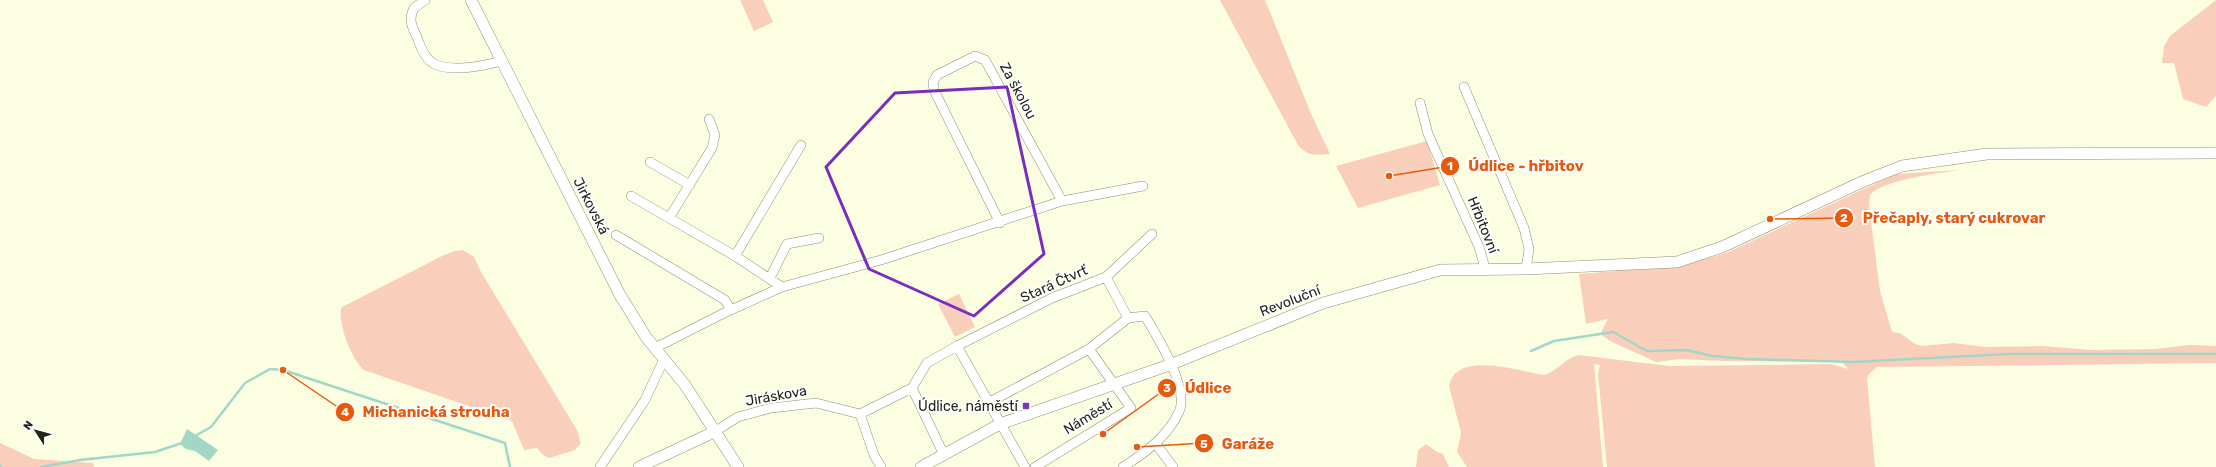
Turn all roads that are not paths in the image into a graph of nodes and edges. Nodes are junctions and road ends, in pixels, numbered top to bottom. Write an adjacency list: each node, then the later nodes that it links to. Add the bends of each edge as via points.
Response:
1 (424, 0): 3 (street, via 414,8 410,21 424,54 430,61 441,67 466,67)
2 (471, 0): 3 (street, Jirkovská)
3 (501, 61): 28 (street, Jirkovská, via 620,295)
4 (1464, 87): 21 (street, via 1524,228 1529,249)
5 (1420, 103): 20 (street, Hřbitovní, via 1428,134 1479,246)
6 (709, 119): 10 (street, via 715,135 712,148)
7 (801, 146): 19 (street)
8 (2216, 153): 21 (street, Revoluční, via 1987,154 1902,166 1722,247 1677,262)
9 (650, 162): 10 (street)
10 (690, 185): 14 (street)
11 (1143, 186): 13 (street)
12 (631, 196): 14 (street)
13 (1062, 201): 15 (street); 15 (street, Za školou, via 985,60 975,56 937,75 933,82 934,90)
14 (669, 218): 19 (street)
15 (1000, 223): 24 (street, via 881,260)
16 (1152, 234): 22 (street, Stará Čtvrť)
17 (616, 235): 25 (street, via 725,300)
18 (819, 238): 23 (street, via 787,244)
19 (735, 256): 23 (street)
20 (1485, 268): 21 (street, Revoluční); 31 (street, Revoluční, via 1440,270 1323,303)
21 (1526, 269)
22 (1106, 277): 26 (street); 27 (street, Stará Čtvrť, via 1052,298)
23 (770, 278): 24 (street)
24 (782, 286): 25 (street)
25 (731, 310): 28 (street)
26 (1128, 318): 29 (street); 31 (street, via 1145,316)
27 (957, 346): 33 (street, Stará Čtvrť, via 927,363); 34 (street)
28 (655, 348): 30 (street, Jirkovská)
29 (1089, 349): 32 (street, Náměstí); 34 (street)
30 (664, 359): 37 (street, Jirkovská, via 685,385); 40 (street, via 645,400)
31 (1172, 364): 32 (street, Revoluční); 38 (street, via 1180,389 1180,411)
32 (1113, 384): 36 (street, Náměstí); 46 (street, Náměstí, via 1132,408)
33 (912, 388): 35 (street); 39 (street)
34 (988, 403): 36 (street)
35 (860, 414): 37 (street, Jiráskova, via 816,404 771,408 738,417); 43 (street, via 874,455)
36 (1000, 424): 39 (street, Náměstí); 45 (street)
37 (714, 432): 41 (street); 42 (street, Jirkovská)
38 (1156, 444): 47 (street); 48 (street)
39 (944, 454): 44 (street, Náměstí)
40 (600, 467)
41 (639, 467)
42 (738, 467)
43 (881, 467)
44 (920, 467)
45 (1025, 467)
46 (1035, 467)
47 (1123, 467)
48 (1173, 467)

